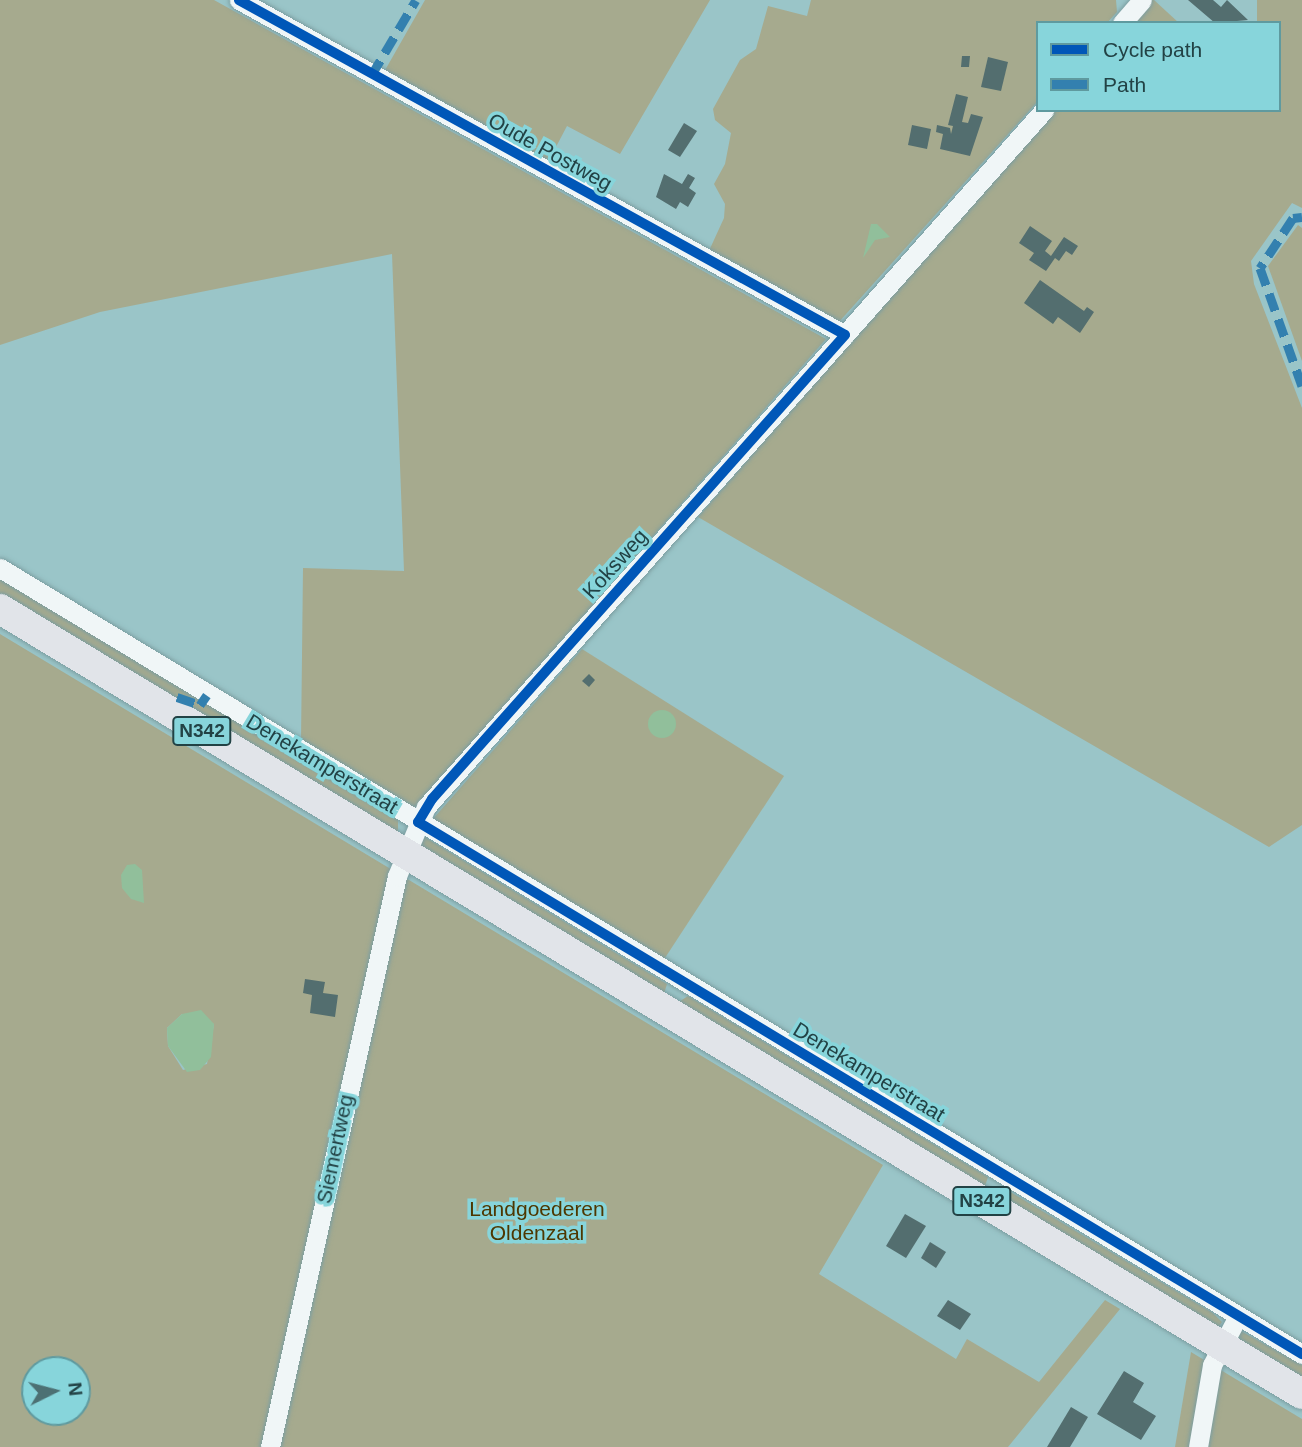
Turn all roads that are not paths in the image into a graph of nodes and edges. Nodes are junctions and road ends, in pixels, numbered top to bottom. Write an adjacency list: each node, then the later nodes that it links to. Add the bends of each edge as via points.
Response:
1 (239, 0): 5 (street, Oude Postweg)
2 (1142, 0): 3 (street)
3 (1124, 20)
4 (1043, 112): 5 (street, Koksweg)
5 (845, 335): 8 (street, Koksweg, via 432,799)
6 (0, 568): 8 (street, Denekamperstraat)
7 (0, 609): 9 (main road, Denekamperstraat / N342)
8 (418, 822): 9 (street, Koksweg); 10 (street, Denekamperstraat)
9 (405, 852): 11 (main road, Denekamperstraat / N342); 18 (street, Siemertweg)
10 (681, 981): 11 (street); 12 (street, Denekamperstraat)
11 (662, 1010): 13 (main road, Denekamperstraat / N342)
12 (1003, 1175): 13 (street); 14 (street, Denekamperstraat)
13 (981, 1201): 15 (main road, Denekamperstraat / N342)
14 (1238, 1316): 15 (street); 16 (street, Denekamperstraat)
15 (1219, 1345): 17 (main road, Denekamperstraat / N342); 19 (street)
16 (1302, 1354)
17 (1302, 1394)
18 (270, 1447)
19 (1198, 1447)

